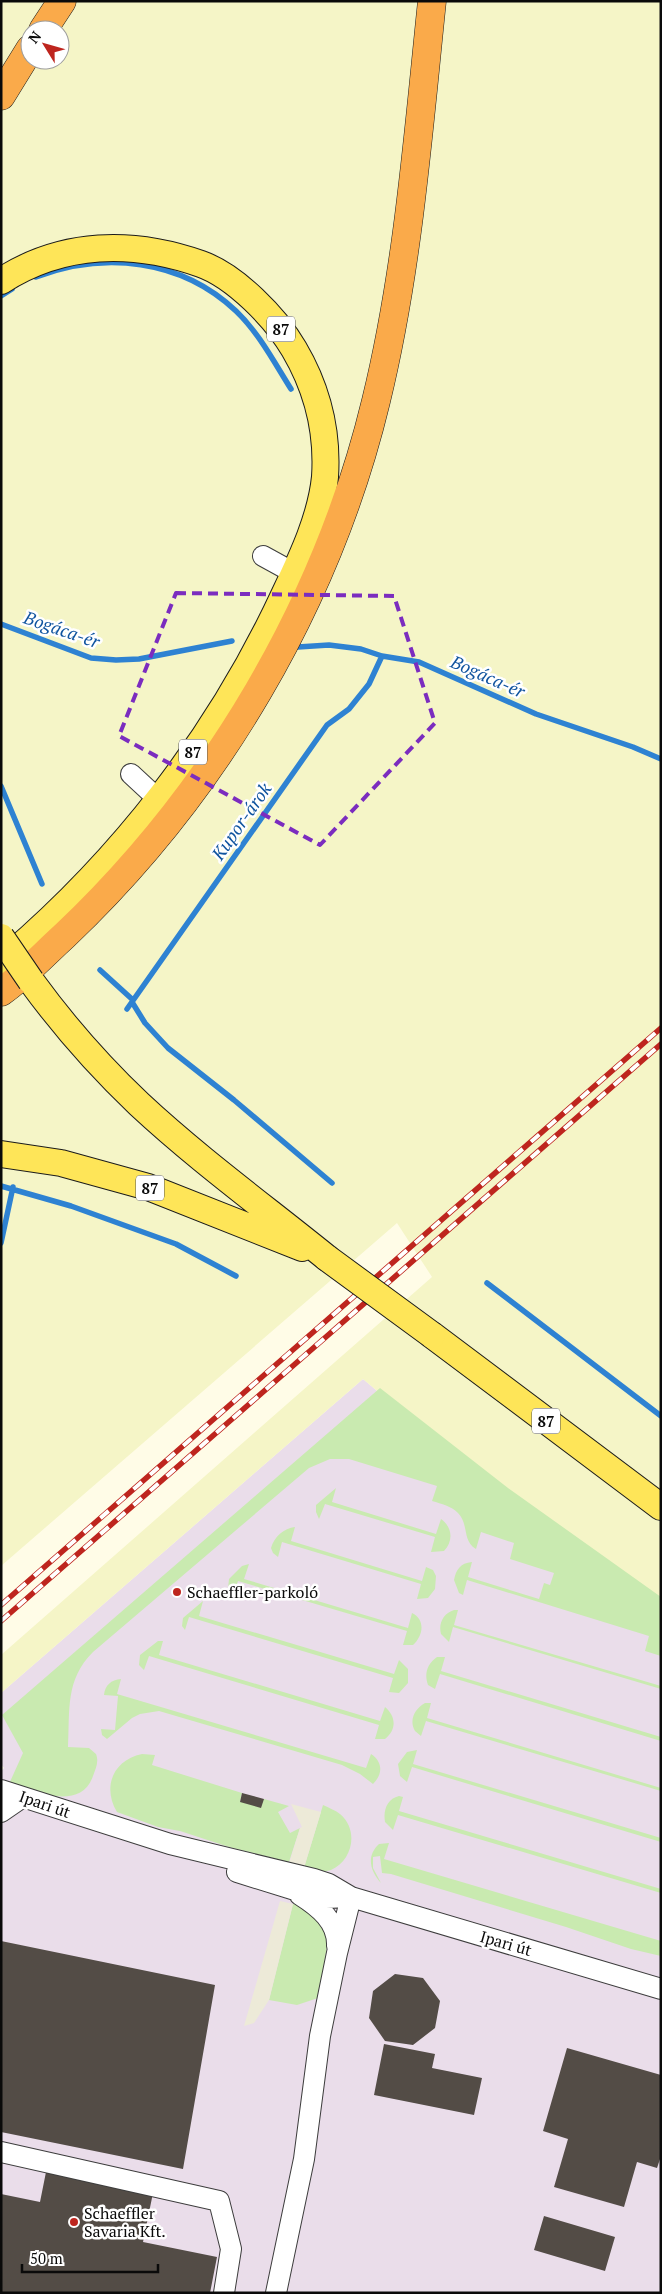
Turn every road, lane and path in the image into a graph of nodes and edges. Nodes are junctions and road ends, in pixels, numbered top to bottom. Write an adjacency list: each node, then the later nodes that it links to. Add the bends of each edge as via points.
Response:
1 (62, 1): 3 (highway)
2 (432, 1): 13 (highway, via 410,207 390,339 354,482 318,574 279,654 195,789 130,869 90,911)
3 (50, 20)
4 (20, 65): 5 (highway)
5 (1, 96)
6 (1, 281): 8 (main road, 87, via 36,262 70,251 128,247 176,256 206,266 260,306 285,334 300,360 319,406 323,427 326,452 321,498)
7 (263, 556): 8 (street)
8 (294, 573): 10 (main road, 87, via 230,700)
9 (131, 774): 10 (street)
10 (159, 800): 12 (main road, 87, via 95,876 43,928)
11 (1, 937): 15 (main road, 87, bridge, via 63,1024 139,1104)
12 (1, 963)
13 (1, 992)
14 (1, 1154): 15 (main road, 87, via 61,1163 148,1187)
15 (297, 1241): 16 (main road, 87, bridge, via 327,1258)
16 (661, 1507)
17 (5, 1800): 18 (street, Ipari út, via 90,1819)
18 (170, 1844): 19 (street, Ipari út, via 219,1866); 20 (street, Ipari út, via 314,1879)
19 (290, 1889): 20 (street, Ipari út, via 326,1898); 21 (street, via 315,1905 331,1921 337,1939)
20 (351, 1897): 21 (street); 22 (street, Ipari út)
21 (337, 1953): 25 (street, via 320,2036 304,2159)
22 (661, 1989)
23 (1, 2152): 24 (street, via 219,2201 231,2249)
24 (224, 2293)
25 (276, 2293)

